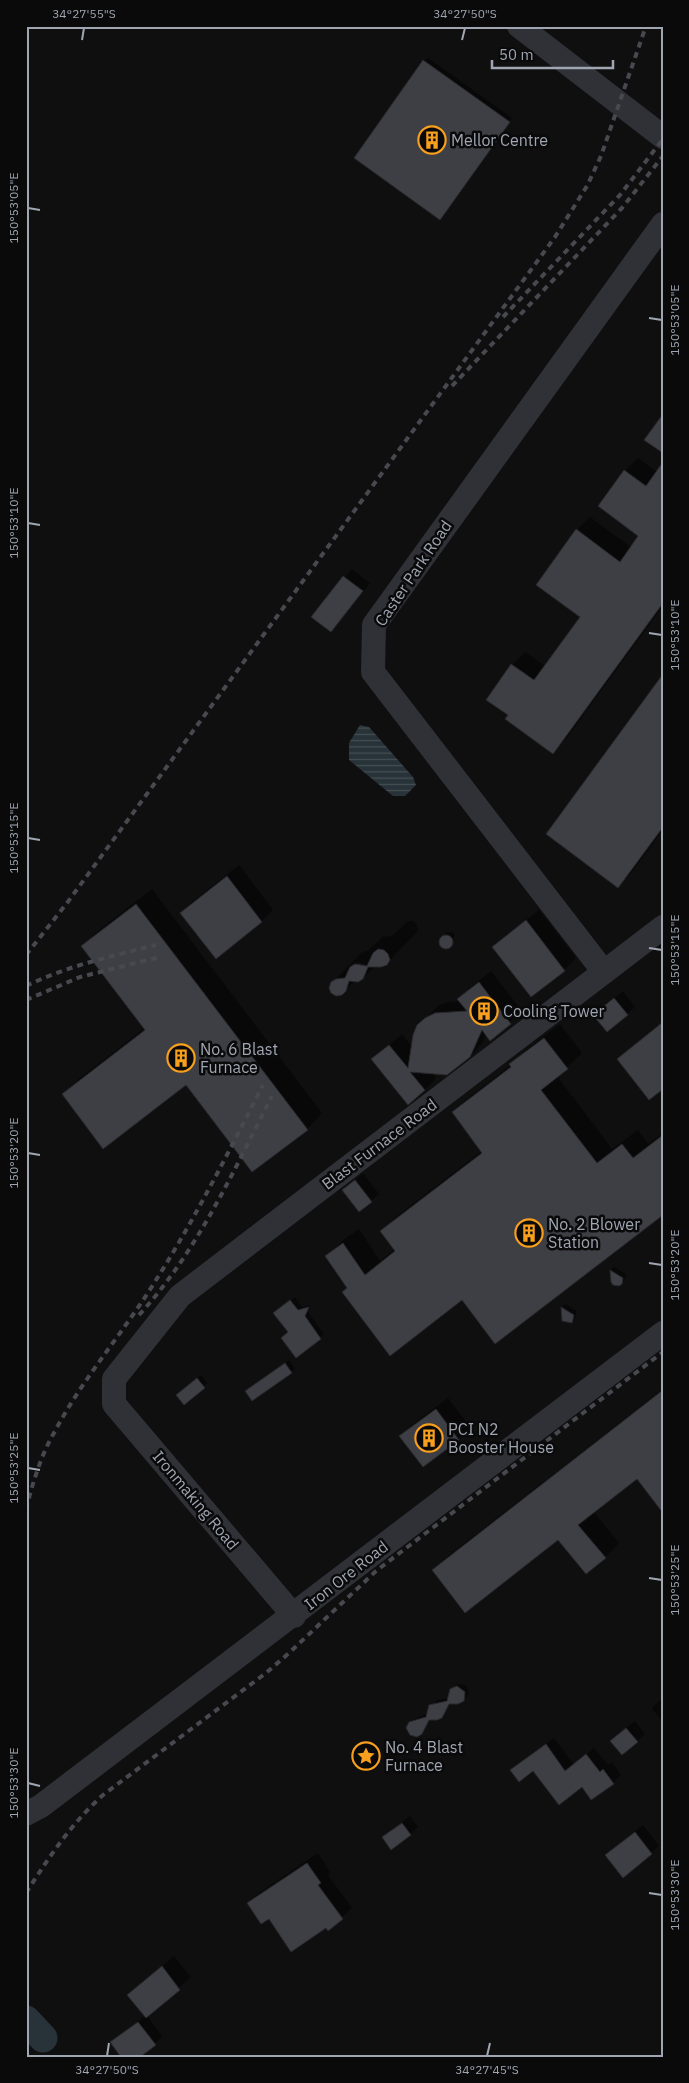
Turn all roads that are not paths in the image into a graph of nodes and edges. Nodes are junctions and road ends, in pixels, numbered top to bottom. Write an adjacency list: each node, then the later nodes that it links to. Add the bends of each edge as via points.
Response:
1 (519, 26): 2 (street)
2 (663, 138)
3 (663, 224): 5 (street, Caster Park Road, via 374,625 373,672)
4 (663, 927): 5 (street, Blast Furnace Road)
5 (604, 972): 7 (street, Blast Furnace Road, via 180,1296)
6 (663, 1333): 8 (street, Iron Ore Road)
7 (114, 1379): 8 (street, Ironmaking Road, via 114,1404)
8 (294, 1616): 9 (street, Iron Ore Road)
9 (26, 1814)

